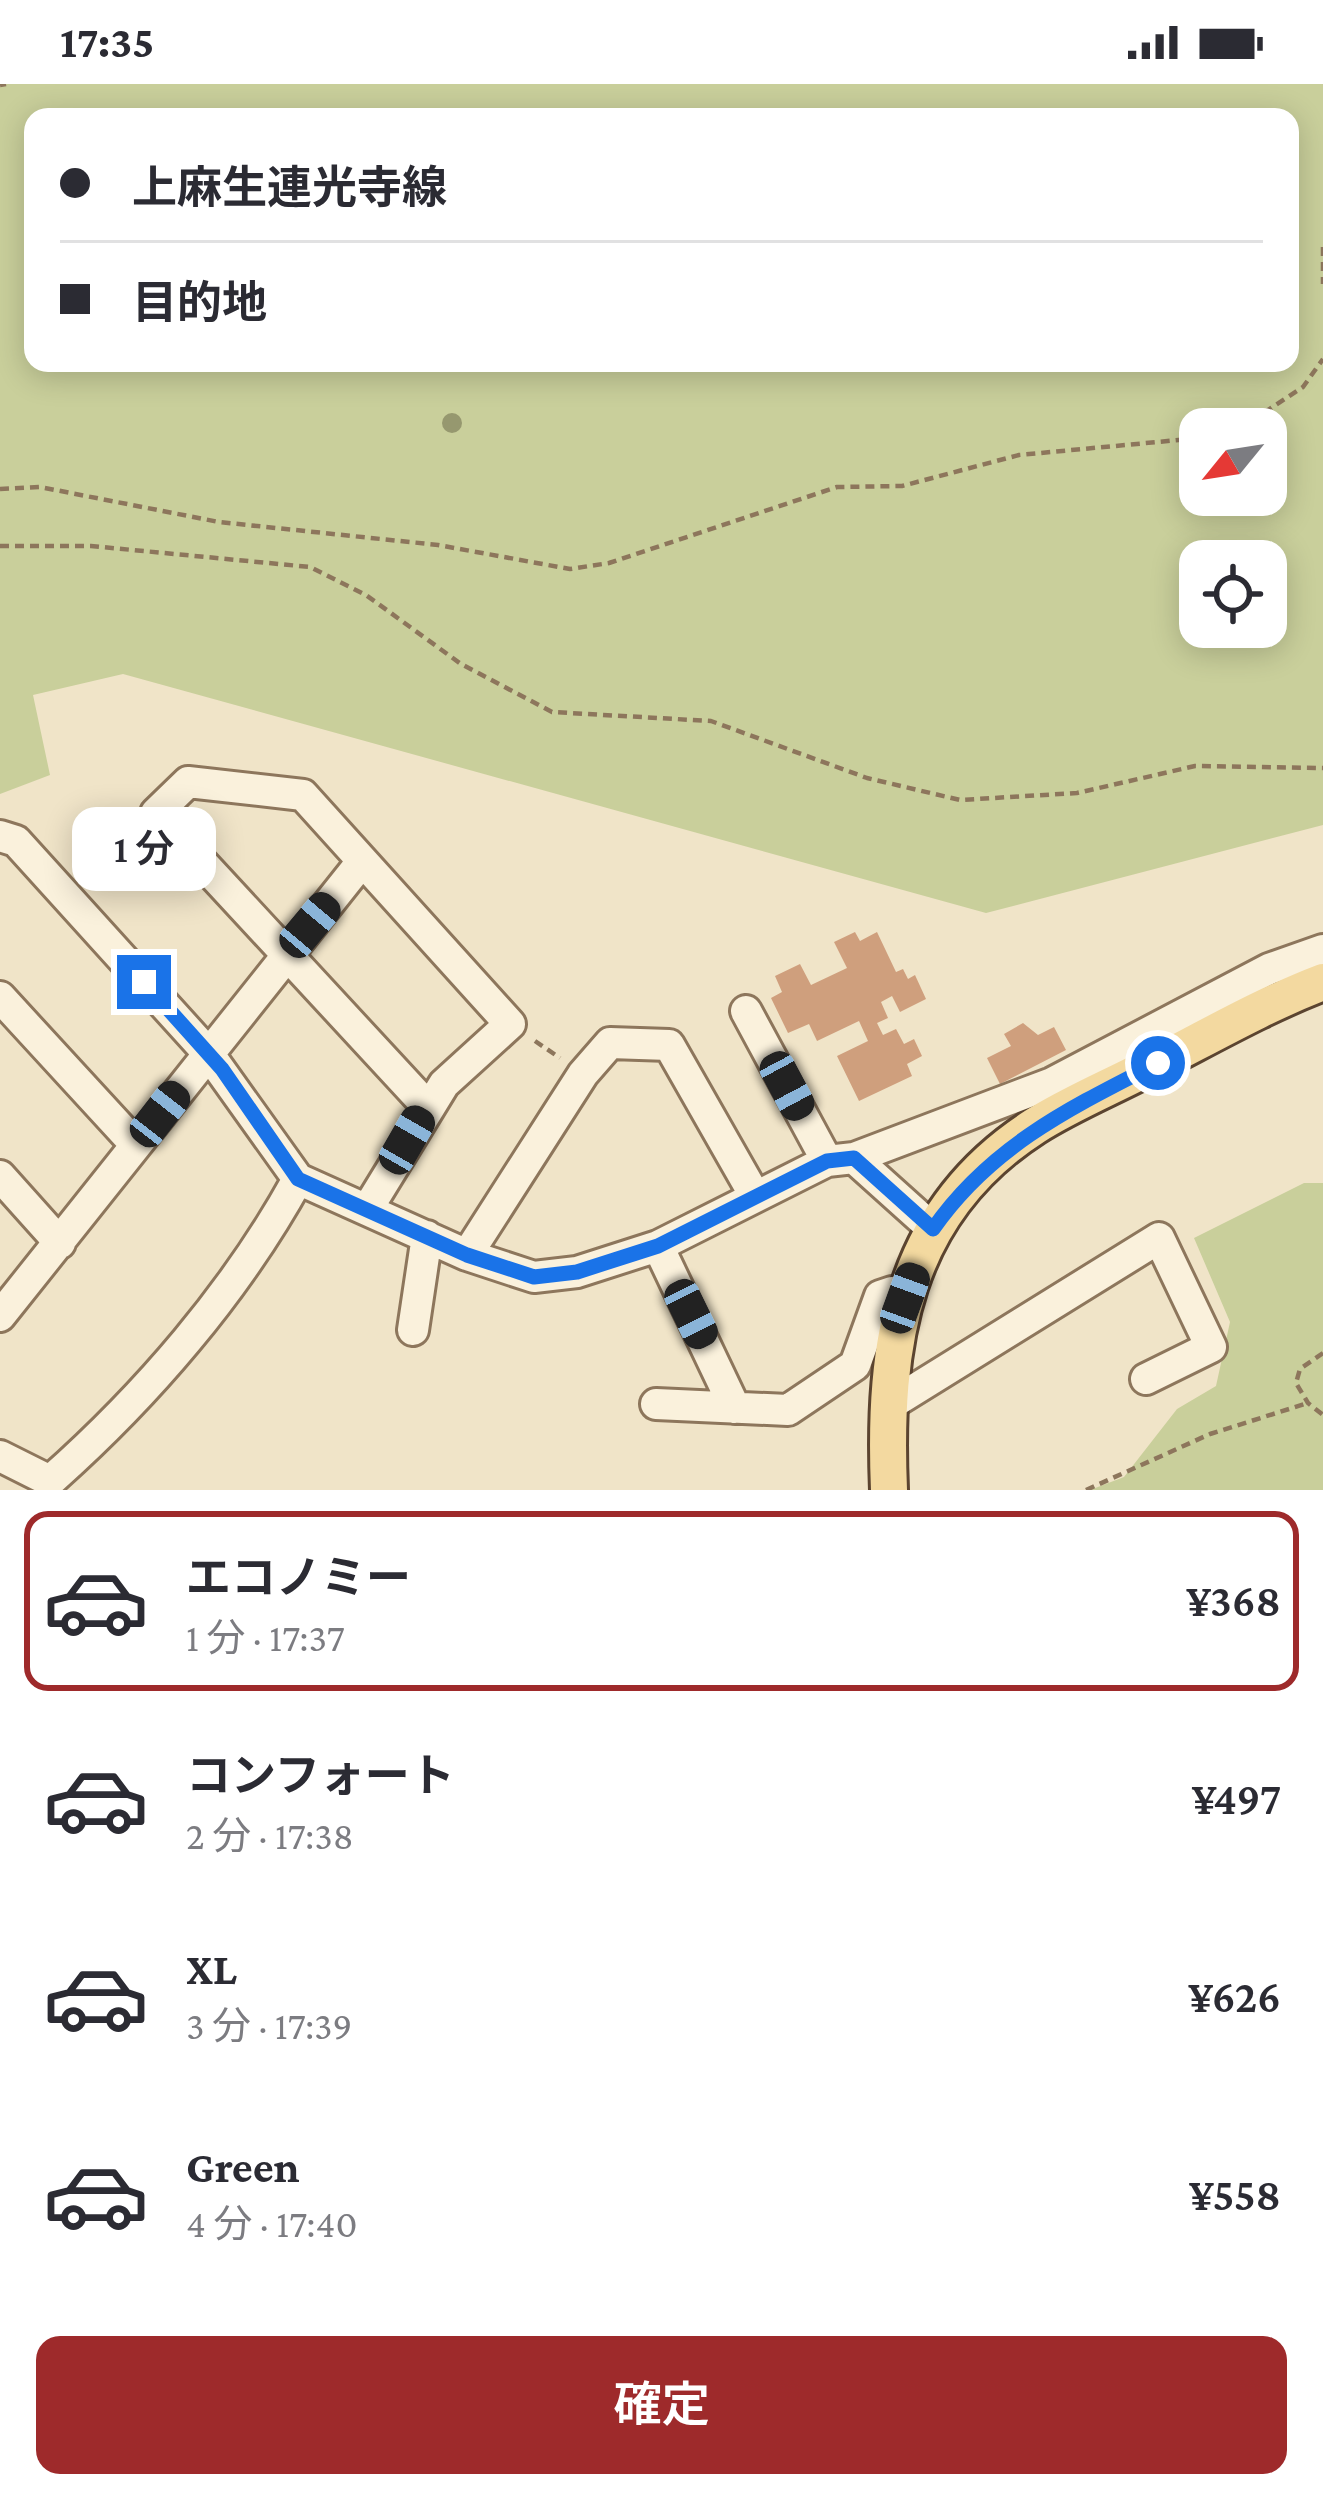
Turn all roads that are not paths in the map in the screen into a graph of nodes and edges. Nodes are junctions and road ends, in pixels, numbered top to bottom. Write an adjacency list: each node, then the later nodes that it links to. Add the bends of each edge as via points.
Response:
1 (0, 836): 8 (street, via 16,841)
2 (360, 864): 4 (street); 4 (street, via 303,795 188,782 156,813); 9 (street, via 510,1024)
3 (1323, 950): 11 (street, via 1269,969 1052,1083)
4 (284, 955): 8 (street); 9 (street)
5 (1323, 982): 16 (main road, via 1038,1125 981,1169)
6 (0, 998): 10 (street)
7 (746, 1011): 11 (street)
8 (208, 1053): 10 (street); 13 (street)
9 (427, 1106): 15 (street)
10 (136, 1144): 18 (street)
11 (840, 1159): 14 (street); 16 (street)
12 (0, 1176): 18 (street)
13 (298, 1179): 15 (street); 28 (street, via 237,1278 91,1445 50,1481)
14 (755, 1196): 19 (street); 20 (street, via 669,1045 610,1043)
15 (368, 1208): 17 (street)
16 (933, 1229): 21 (main road)
17 (427, 1236): 20 (street); 23 (street)
18 (60, 1243): 22 (street)
19 (658, 1246): 20 (street, via 534,1277); 27 (street)
20 (467, 1255)
21 (905, 1298): 26 (main road, via 890,1355); 27 (street, via 880,1296 855,1365 806,1401 788,1410)
22 (3, 1305)
23 (413, 1330)
24 (1146, 1378): 26 (street, via 1211,1347 1159,1238)
25 (656, 1404): 27 (street)
26 (889, 1406): 29 (main road)
27 (735, 1408)
28 (0, 1456)
29 (889, 1490)

